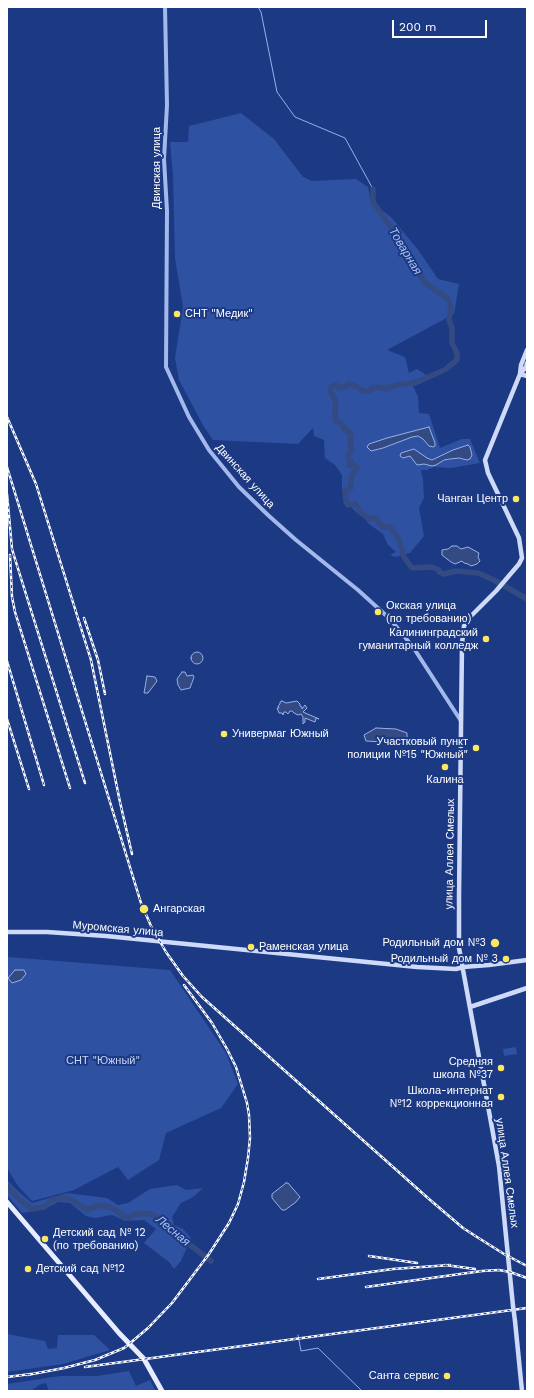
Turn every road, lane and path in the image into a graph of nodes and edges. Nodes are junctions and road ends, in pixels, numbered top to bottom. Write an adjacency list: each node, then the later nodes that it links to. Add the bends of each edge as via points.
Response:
1 (165, 7): 6 (street, Двинская улица, via 166,367 189,416 209,450 239,487 296,540 390,619 414,647)
2 (527, 350): 4 (main road, улица Аллея Смелых)
3 (527, 363): 4 (main road)
4 (520, 374): 5 (main road); 6 (main road, улица Аллея Смелых, via 485,460 488,473 519,538 522,558 464,626)
5 (527, 376)
6 (461, 721): 9 (main road, улица Аллея Смелых, via 458,931)
7 (7, 932): 9 (main road, Муромская улица, via 106,936 417,967)
8 (527, 960): 9 (main road)
9 (463, 967): 11 (main road, улица Аллея Смелых)
10 (527, 988): 11 (main road)
11 (470, 1007): 14 (main road, улица Аллея Смелых, bridge, via 500,1175)
12 (7, 1202): 13 (main road, via 145,1361)
13 (162, 1391)
14 (522, 1391)

